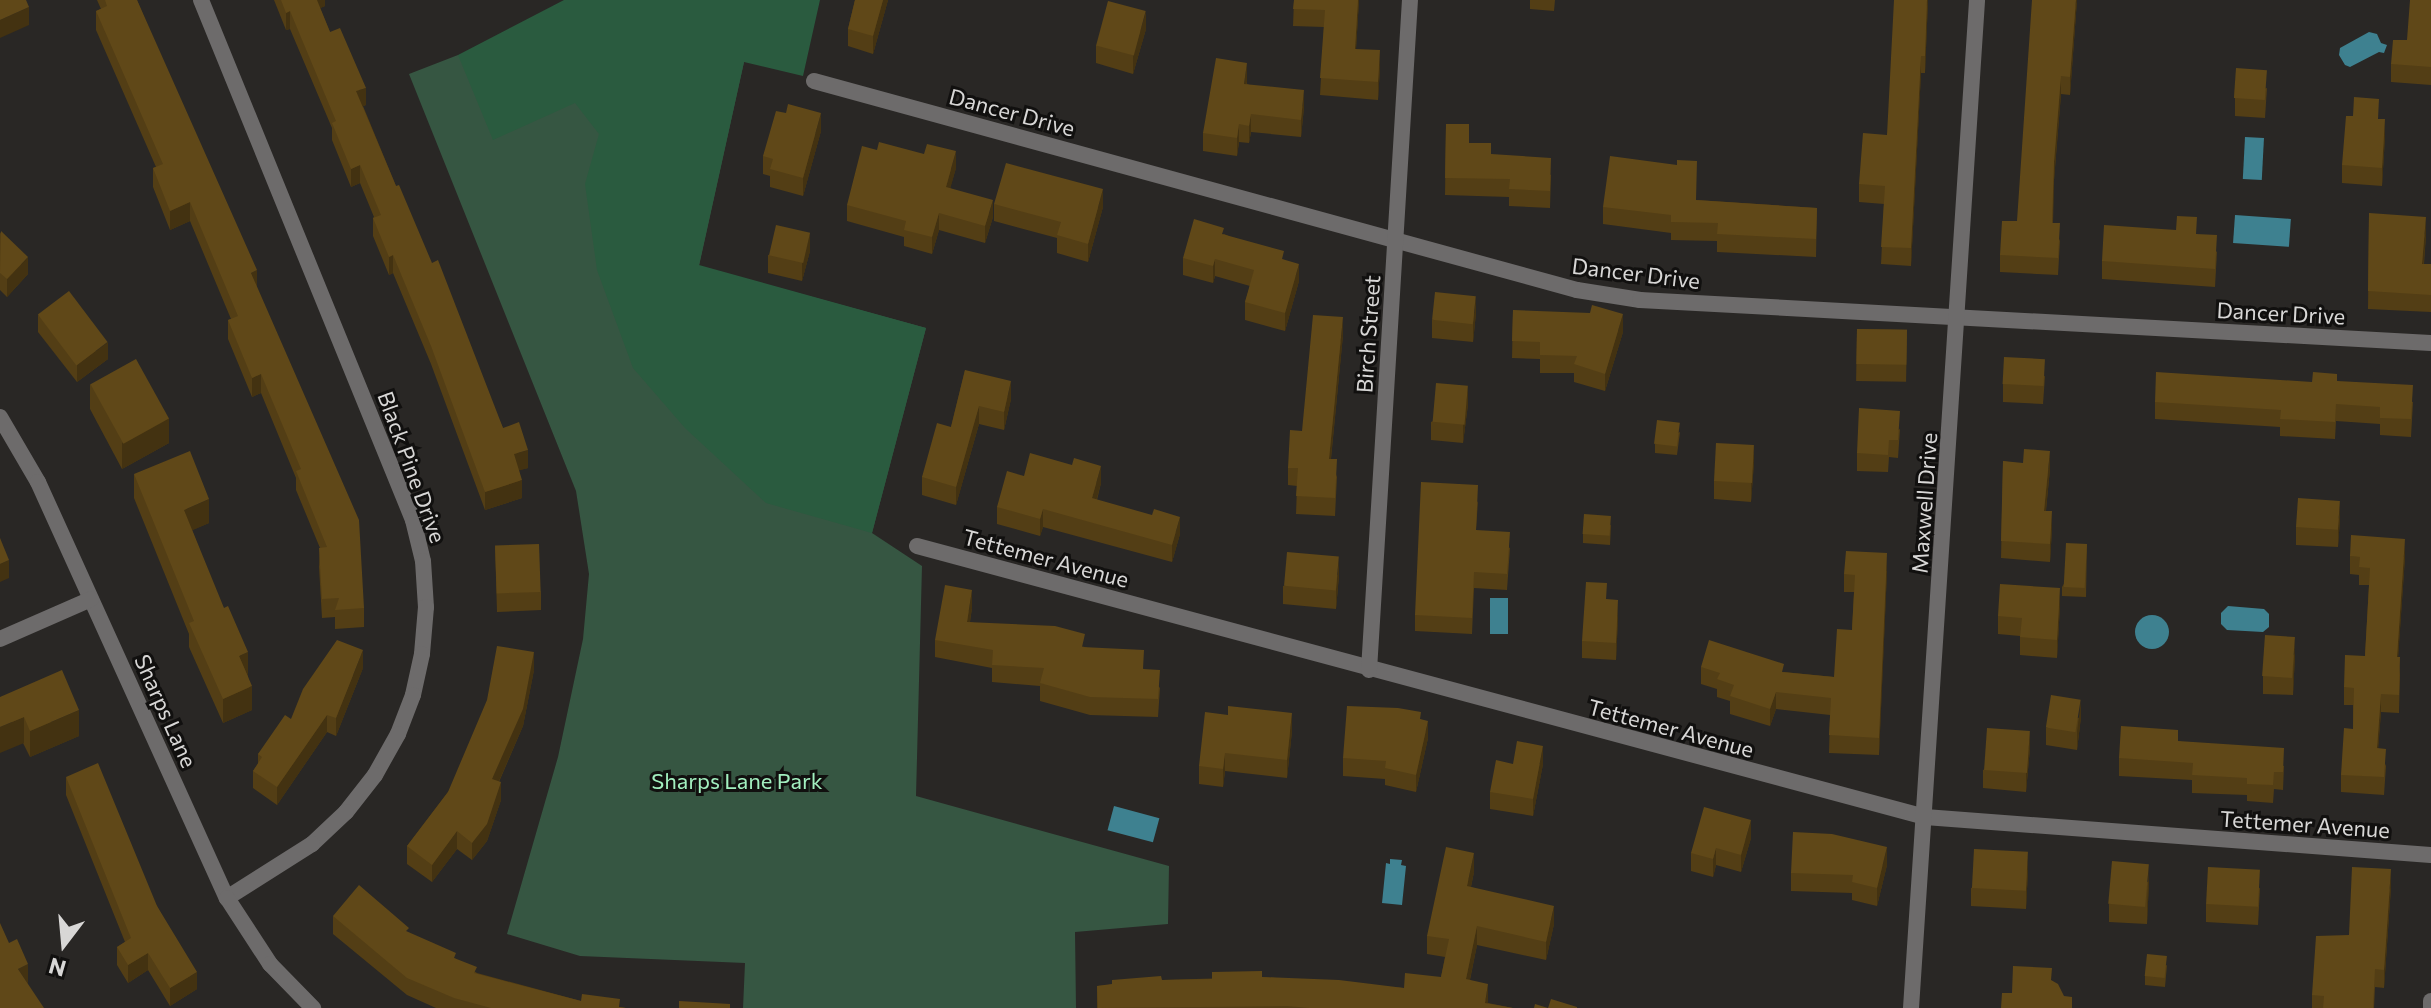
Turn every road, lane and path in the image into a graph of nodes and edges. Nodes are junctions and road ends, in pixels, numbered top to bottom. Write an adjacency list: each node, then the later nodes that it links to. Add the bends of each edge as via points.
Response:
1 (201, 0): 15 (street, Black Pine Drive, via 413,520 426,607 413,695 375,775 312,844)
2 (1410, 0): 5 (street, Birch Street)
3 (1977, 0): 6 (street, Maxwell Drive)
4 (814, 81): 5 (street, Dancer Drive)
5 (1396, 239): 6 (street, Dancer Drive, via 1577,290 1640,300); 12 (street, Birch Street)
6 (1958, 318): 7 (street, Dancer Drive); 13 (street, Maxwell Drive)
7 (2431, 343)
8 (0, 417): 10 (street, Sharps Lane, via 38,482)
9 (917, 546): 12 (street, Tettemer Avenue)
10 (91, 599): 11 (street); 15 (street, Sharps Lane)
11 (0, 639)
12 (1369, 670): 13 (street, Tettemer Avenue)
13 (1925, 817): 14 (street, Tettemer Avenue); 18 (street, Maxwell Drive)
14 (2431, 855)
15 (227, 898): 17 (street, Sharps Lane, via 270,964)
16 (2431, 1001): 19 (street)
17 (313, 1008)
18 (1911, 1008)
19 (2431, 1008)

